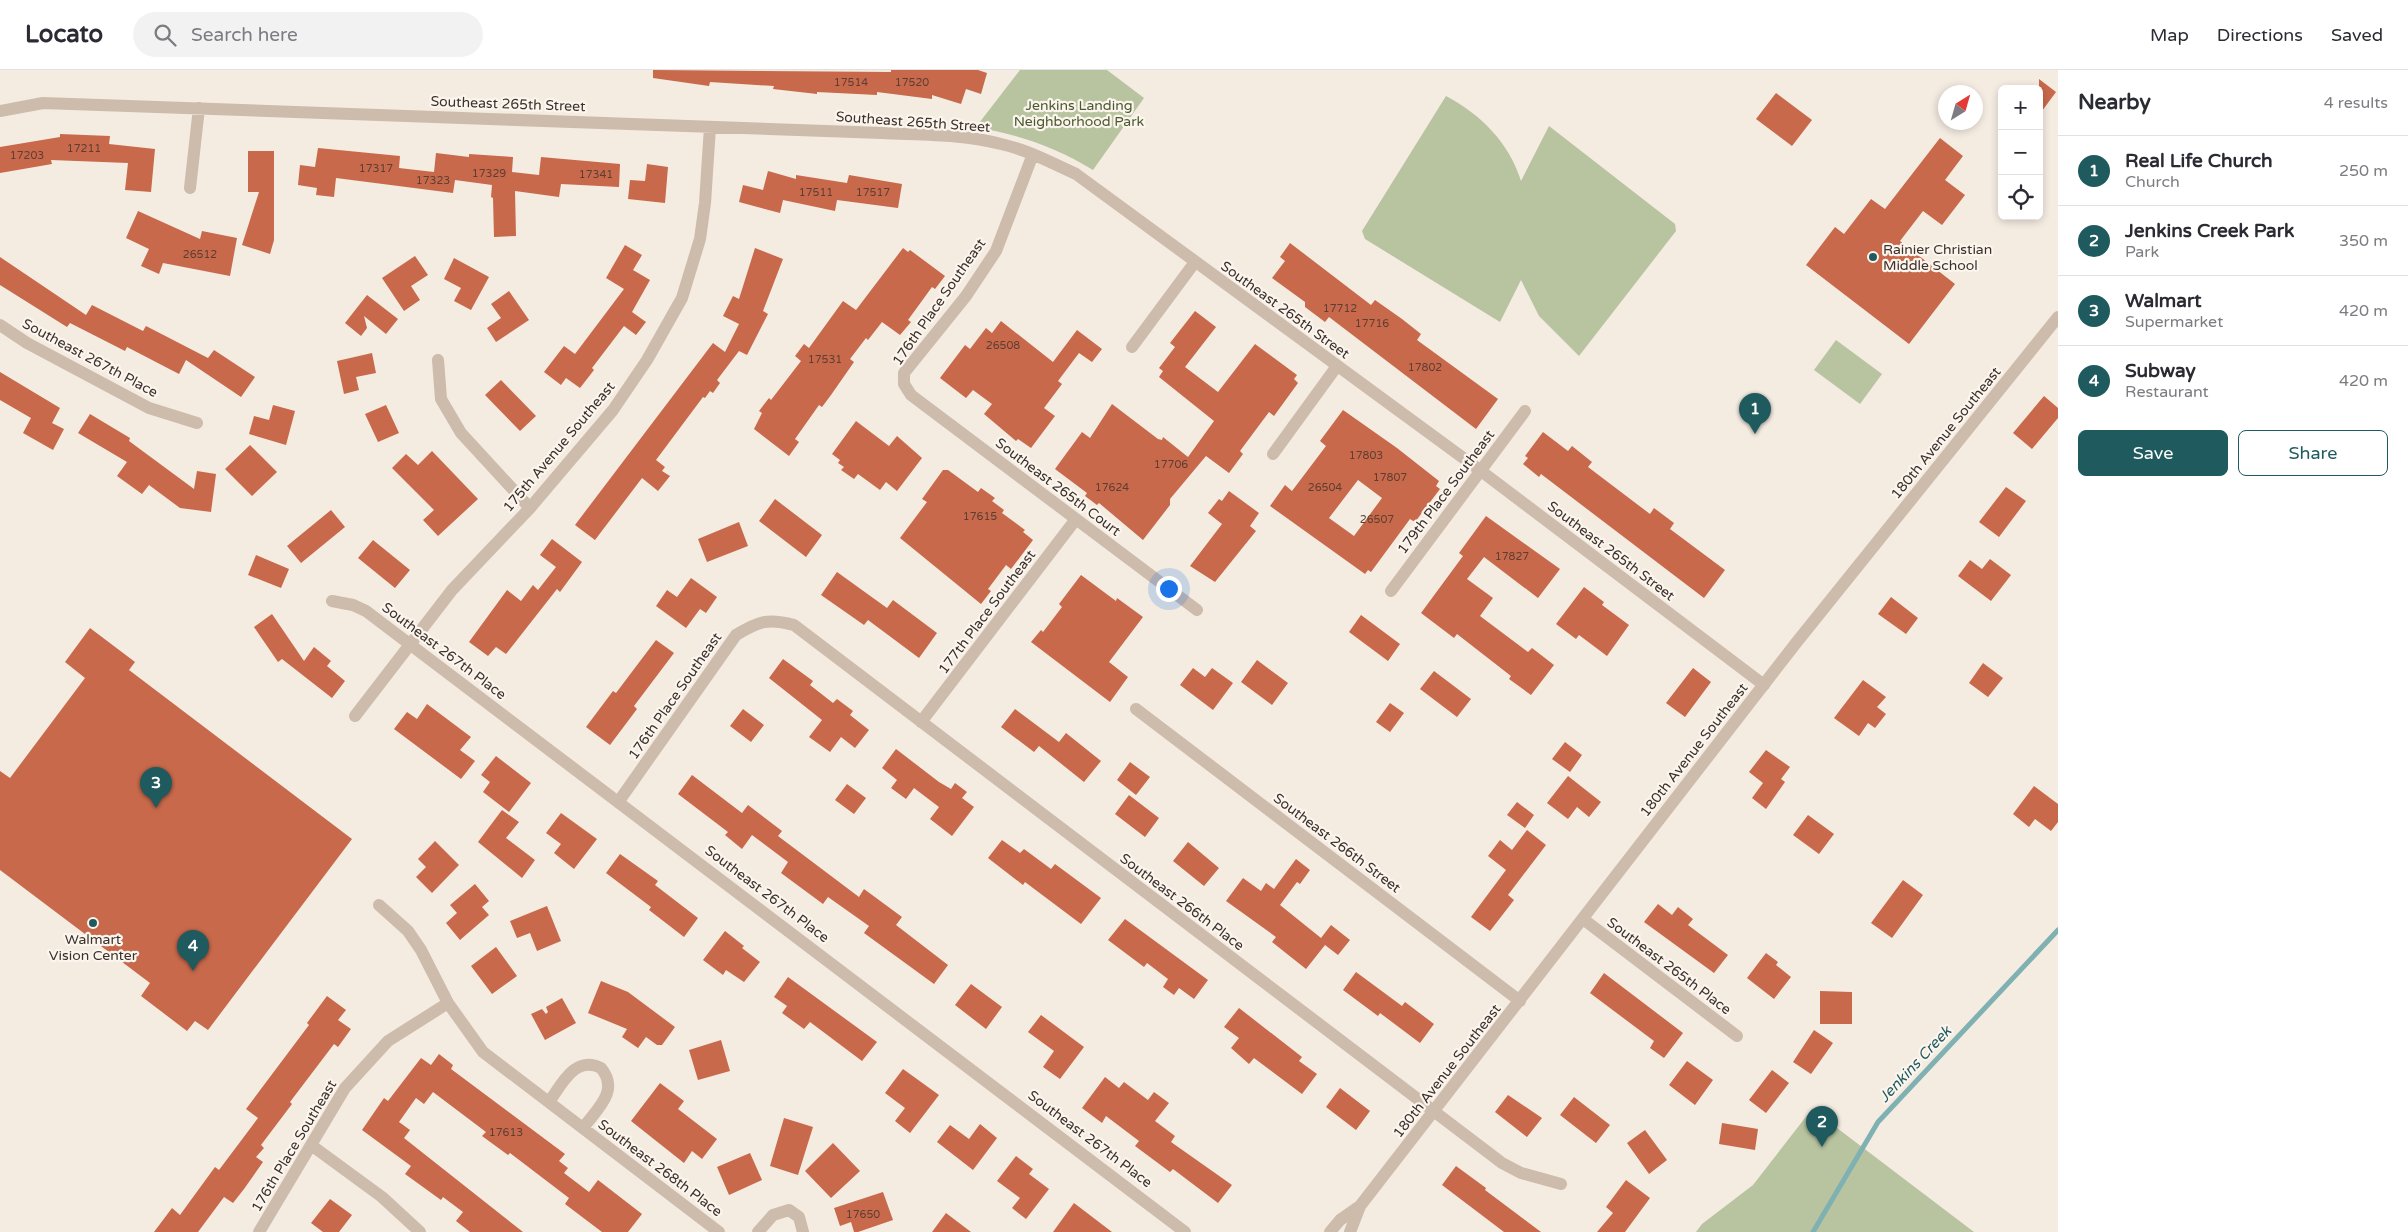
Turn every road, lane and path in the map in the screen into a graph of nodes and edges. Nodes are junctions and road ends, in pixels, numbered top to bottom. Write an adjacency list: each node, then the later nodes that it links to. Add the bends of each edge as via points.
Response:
1 (198, 108): 2 (street, Southeast 265th Street, via 43,103); 3 (street, Southeast 265th Street); 5 (street)
2 (3, 110)
3 (710, 127): 4 (street, Southeast 265th Street, via 972,139 1001,143); 17 (street, 175th Avenue Southeast, via 700,239 682,298 613,410)
4 (1033, 154): 6 (street, Southeast 265th Street, via 1076,174); 12 (street, 176th Place Southeast, via 996,251 966,296 904,373)
5 (190, 188)
6 (1195, 262): 9 (street); 11 (street, Southeast 265th Street)
7 (2058, 317): 24 (street, 180th Avenue Southeast)
8 (0, 325): 14 (street, Southeast 267th Place, via 27,343 149,408)
9 (1132, 347)
10 (438, 360): 17 (street, via 441,398 461,433)
11 (1337, 366): 15 (street); 16 (street, Southeast 265th Street)
12 (904, 384): 18 (street, Southeast 265th Court, via 911,395)
13 (1524, 411): 16 (street, 179th Place Southeast)
14 (197, 423)
15 (1273, 454)
16 (1481, 471): 19 (street, 179th Place Southeast); 24 (street, Southeast 265th Street)
17 (530, 508): 23 (street, 175th Avenue Southeast, via 452,590)
18 (1076, 519): 21 (street, Southeast 265th Court); 27 (street, 177th Place Southeast)
19 (1391, 591)
20 (332, 601): 23 (street, Southeast 267th Place, via 353,604 366,611)
21 (1197, 610)
22 (794, 625): 27 (street, Southeast 266th Place); 28 (street, 176th Place Southeast, via 776,620 756,623 736,635)
23 (410, 644): 26 (street, 175th Avenue Southeast); 28 (street, Southeast 267th Place)
24 (1764, 684): 30 (street, 180th Avenue Southeast)
25 (1136, 709): 31 (street, Southeast 266th Street)
26 (355, 716)
27 (921, 722): 35 (street, Southeast 266th Place)
28 (619, 801): 40 (street, Southeast 267th Place)
29 (379, 904): 32 (street, Southeast 268th Place, via 408,931)
30 (1583, 919): 31 (street, 180th Avenue Southeast); 33 (street, Southeast 265th Place)
31 (1520, 1001): 35 (street, 180th Avenue Southeast)
32 (448, 1003): 34 (street, Southeast 268th Place, via 483,1052); 37 (street, 176th Place Southeast, via 388,1041 367,1062 345,1088)
33 (1737, 1036)
34 (549, 1102): 36 (street, Southeast 268th Place); 36 (street, Southeast 268th Place, via 578,1066 586,1064 601,1068 610,1082 609,1090)
35 (1434, 1112): 38 (street, Southeast 266th Place, via 1502,1163 1521,1173); 39 (street, 180th Avenue Southeast)
36 (583, 1128): 43 (street, Southeast 268th Place)
37 (311, 1146): 41 (street, 176th Place Southeast); 42 (street, via 382,1197)
38 (1561, 1184)
39 (1360, 1206): 47 (street, 180th Avenue Southeast, via 1340,1220); 48 (street, 180th Avenue Southeast)
40 (1181, 1228): 46 (street, Southeast 267th Place)
41 (259, 1232)
42 (420, 1232)
43 (719, 1232)
44 (758, 1232): 45 (street, via 773,1215 789,1210 799,1217)
45 (803, 1232)
46 (1193, 1232)
47 (1330, 1232)
48 (1350, 1232)

